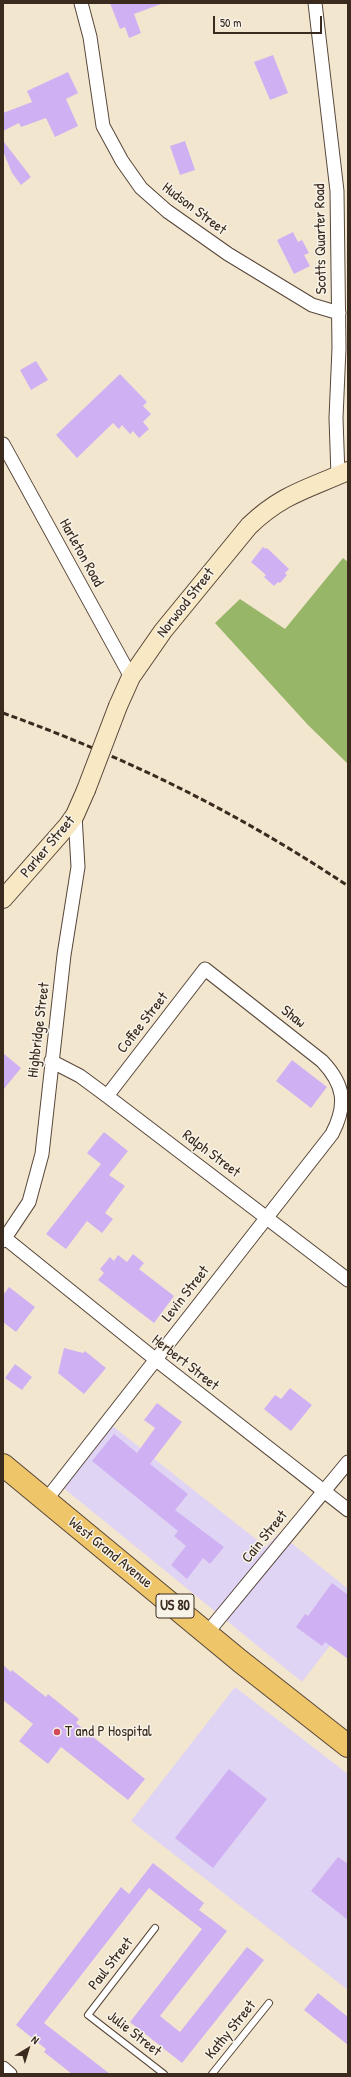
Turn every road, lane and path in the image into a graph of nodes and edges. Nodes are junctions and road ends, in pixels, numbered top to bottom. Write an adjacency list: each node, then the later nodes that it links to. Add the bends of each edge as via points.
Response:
1 (81, 3): 3 (street, Hudson Street, via 90,37 103,126 122,161 141,188 167,211 228,254 312,305)
2 (315, 3): 3 (street, Scotts Quarter Road, via 337,191)
3 (339, 313): 5 (street, Scotts Quarter Road, via 336,418)
4 (3, 444): 6 (street, Harleton Road)
5 (343, 474): 6 (street, Norwood Street, via 281,500 264,511 162,631)
6 (131, 677): 7 (street, Norwood Street, bridge)
7 (86, 790): 8 (street, Parker Street)
8 (75, 815): 9 (street, Parker Street); 11 (street, Highbridge Street, via 78,867)
9 (3, 899)
10 (205, 969): 12 (street, Coffee Street); 13 (street, Shaw, via 322,1061 333,1073 340,1087)
11 (51, 1061): 12 (street, Ralph Street, via 80,1076); 15 (street, Highbridge Street, via 38,1170 29,1202)
12 (107, 1096): 14 (street, Ralph Street)
13 (342, 1103): 14 (street, Levin Street, via 339,1119 332,1134)
14 (267, 1216): 16 (street, Ralph Street); 17 (street, Levin Street)
15 (6, 1231): 17 (street, Herbert Street)
16 (348, 1280)
17 (155, 1359): 20 (street, Herbert Street); 21 (street, Levin Street)
18 (348, 1462): 20 (street, Cain Street)
19 (3, 1465): 21 (highway, West Grand Avenue / US 80)
20 (324, 1491): 22 (street, Herbert Street); 23 (street, Cain Street)
21 (46, 1500): 23 (highway, West Grand Avenue / US 80)
22 (348, 1510)
23 (207, 1633): 24 (highway, West Grand Avenue / US 80)
24 (348, 1746)
25 (155, 1928): 27 (lane, Paul Street)
26 (269, 2003): 31 (lane, Kathy Street)
27 (88, 2015): 30 (lane, Julie Street)
28 (3, 2068): 29 (street)
29 (10, 2074)
30 (164, 2074)
31 (212, 2074)

